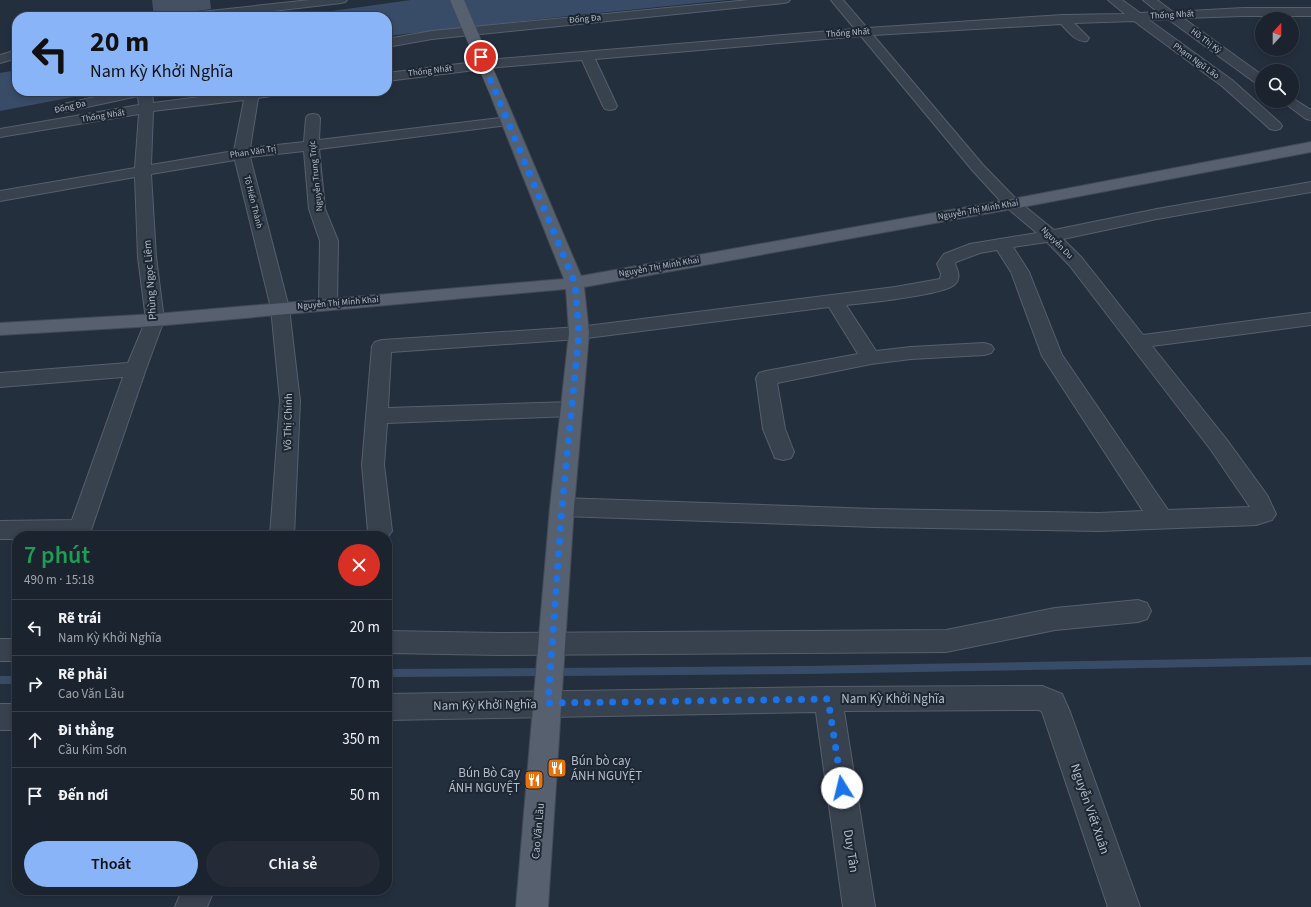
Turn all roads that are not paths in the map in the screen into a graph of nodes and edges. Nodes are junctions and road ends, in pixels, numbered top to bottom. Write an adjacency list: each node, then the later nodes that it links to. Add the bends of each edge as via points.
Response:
1 (341, 0): 8 (street)
2 (457, 0): 34 (main road, Cao Văn Lầu, bridge)
3 (784, 0): 19 (street, Đống Đa, via 432,35)
4 (837, 0): 16 (street, Nguyễn Du)
5 (1114, 0): 13 (street, Phạm Ngũ Lão)
6 (1150, 0): 12 (street, Hồ Thị Kỷ)
7 (1305, 0): 9 (street)
8 (316, 1): 10 (street)
9 (1311, 3)
10 (230, 12)
11 (1311, 12): 12 (street, Thống Nhất)
12 (1169, 15): 13 (street, Thống Nhất); 24 (street, Hồ Thị Kỷ)
13 (1135, 17): 14 (street, Thống Nhất); 36 (street, Phạm Ngũ Lão, via 1227,83)
14 (1063, 19): 15 (street, Thống Nhất); 18 (street)
15 (1022, 22): 16 (street, Thống Nhất); 17 (street)
16 (863, 32): 21 (street, Thống Nhất); 44 (street, Nguyễn Du, via 978,168)
17 (1033, 32)
18 (1083, 38)
19 (392, 42)
20 (12, 55): 22 (street)
21 (587, 56): 23 (street, Thống Nhất, via 499,63); 29 (street)
22 (0, 58)
23 (392, 76)
24 (1255, 76)
25 (119, 96): 35 (street, Đống Đa)
26 (145, 96): 31 (street, Phùng Ngọc Liêm)
27 (237, 96): 31 (street, Thống Nhất)
28 (252, 96): 40 (street, Tô Hiến Thành)
29 (610, 106)
30 (1299, 107): 32 (street)
31 (146, 108): 37 (street, Thống Nhất); 41 (street, Phùng Ngọc Liêm)
32 (1311, 116)
33 (313, 118): 38 (street, Nguyễn Trung Trực)
34 (508, 121): 38 (street, Phan Văn Trị); 47 (main road, Cao Văn Lầu)
35 (0, 123)
36 (1275, 126)
37 (0, 133)
38 (311, 144): 40 (street, Phan Văn Trị); 49 (street, Nguyễn Trung Trực, via 317,209 329,241)
39 (1311, 147): 44 (main road, Nguyễn Thị Minh Khai)
40 (241, 154): 41 (street, Phan Văn Trị); 50 (street, Tô Hiến Thành)
41 (143, 171): 43 (street, Phan Văn Trị); 52 (street, Phùng Ngọc Liêm)
42 (1311, 186): 45 (street)
43 (0, 196)
44 (1012, 204): 45 (street, Nguyễn Du); 47 (main road, Nguyễn Thị Minh Khai)
45 (1051, 236): 46 (street); 55 (street, Nguyễn Du, via 1076,262)
46 (1003, 245): 48 (street, via 976,248 950,258 946,264 950,274 948,282 937,286); 64 (street, via 1020,272 1038,325 1052,356)
47 (575, 283): 49 (main road, Nguyễn Thị Minh Khai); 54 (main road, Cao Văn Lầu)
48 (834, 301): 54 (street); 57 (street)
49 (328, 304): 50 (main road, Nguyễn Thị Minh Khai)
50 (280, 308): 52 (main road, Nguyễn Thị Minh Khai); 66 (street, Võ Thị Chính, via 290,401)
51 (1311, 319): 55 (street)
52 (155, 320): 53 (main road, Nguyễn Thị Minh Khai); 58 (street, Phùng Ngọc Liêm)
53 (0, 329)
54 (579, 333): 60 (main road, Cao Văn Lầu); 61 (street, via 382,346)
55 (1137, 342): 64 (street, Nguyễn Du, via 1220,445 1264,510 1262,515)
56 (984, 349): 57 (street)
57 (871, 358): 62 (street, via 766,378 774,429)
58 (136, 369): 59 (street); 65 (street, Phùng Ngọc Liêm, via 81,529)
59 (0, 380)
60 (571, 409): 61 (street); 63 (main road, Cao Văn Lầu)
61 (377, 416): 67 (street, via 374,465)
62 (782, 452)
63 (562, 507): 64 (street, via 952,520 1099,522); 72 (main road, Cao Văn Lầu)
64 (1161, 519)
65 (0, 530)
66 (282, 531)
67 (380, 531)
68 (1138, 611): 72 (street, via 1055,619 946,641)
69 (392, 642): 72 (street)
70 (0, 650): 71 (street)
71 (12, 650)
72 (552, 652): 74 (main road, Cao Văn Lầu)
73 (828, 699): 74 (street, Nam Kỳ Khởi Nghĩa); 76 (street, Nam Kỳ Khởi Nghĩa, via 1042,698 1052,703); 82 (street, Duy Tân)
74 (549, 701): 75 (street, Nam Kỳ Khởi Nghĩa); 81 (main road, Cao Văn Lầu)
75 (392, 707)
76 (1056, 712): 83 (street, Nguyễn Viết Xuân)
77 (0, 717): 78 (street)
78 (12, 717)
79 (196, 895): 80 (street)
80 (191, 907)
81 (532, 907)
82 (859, 907)
83 (1124, 907)

